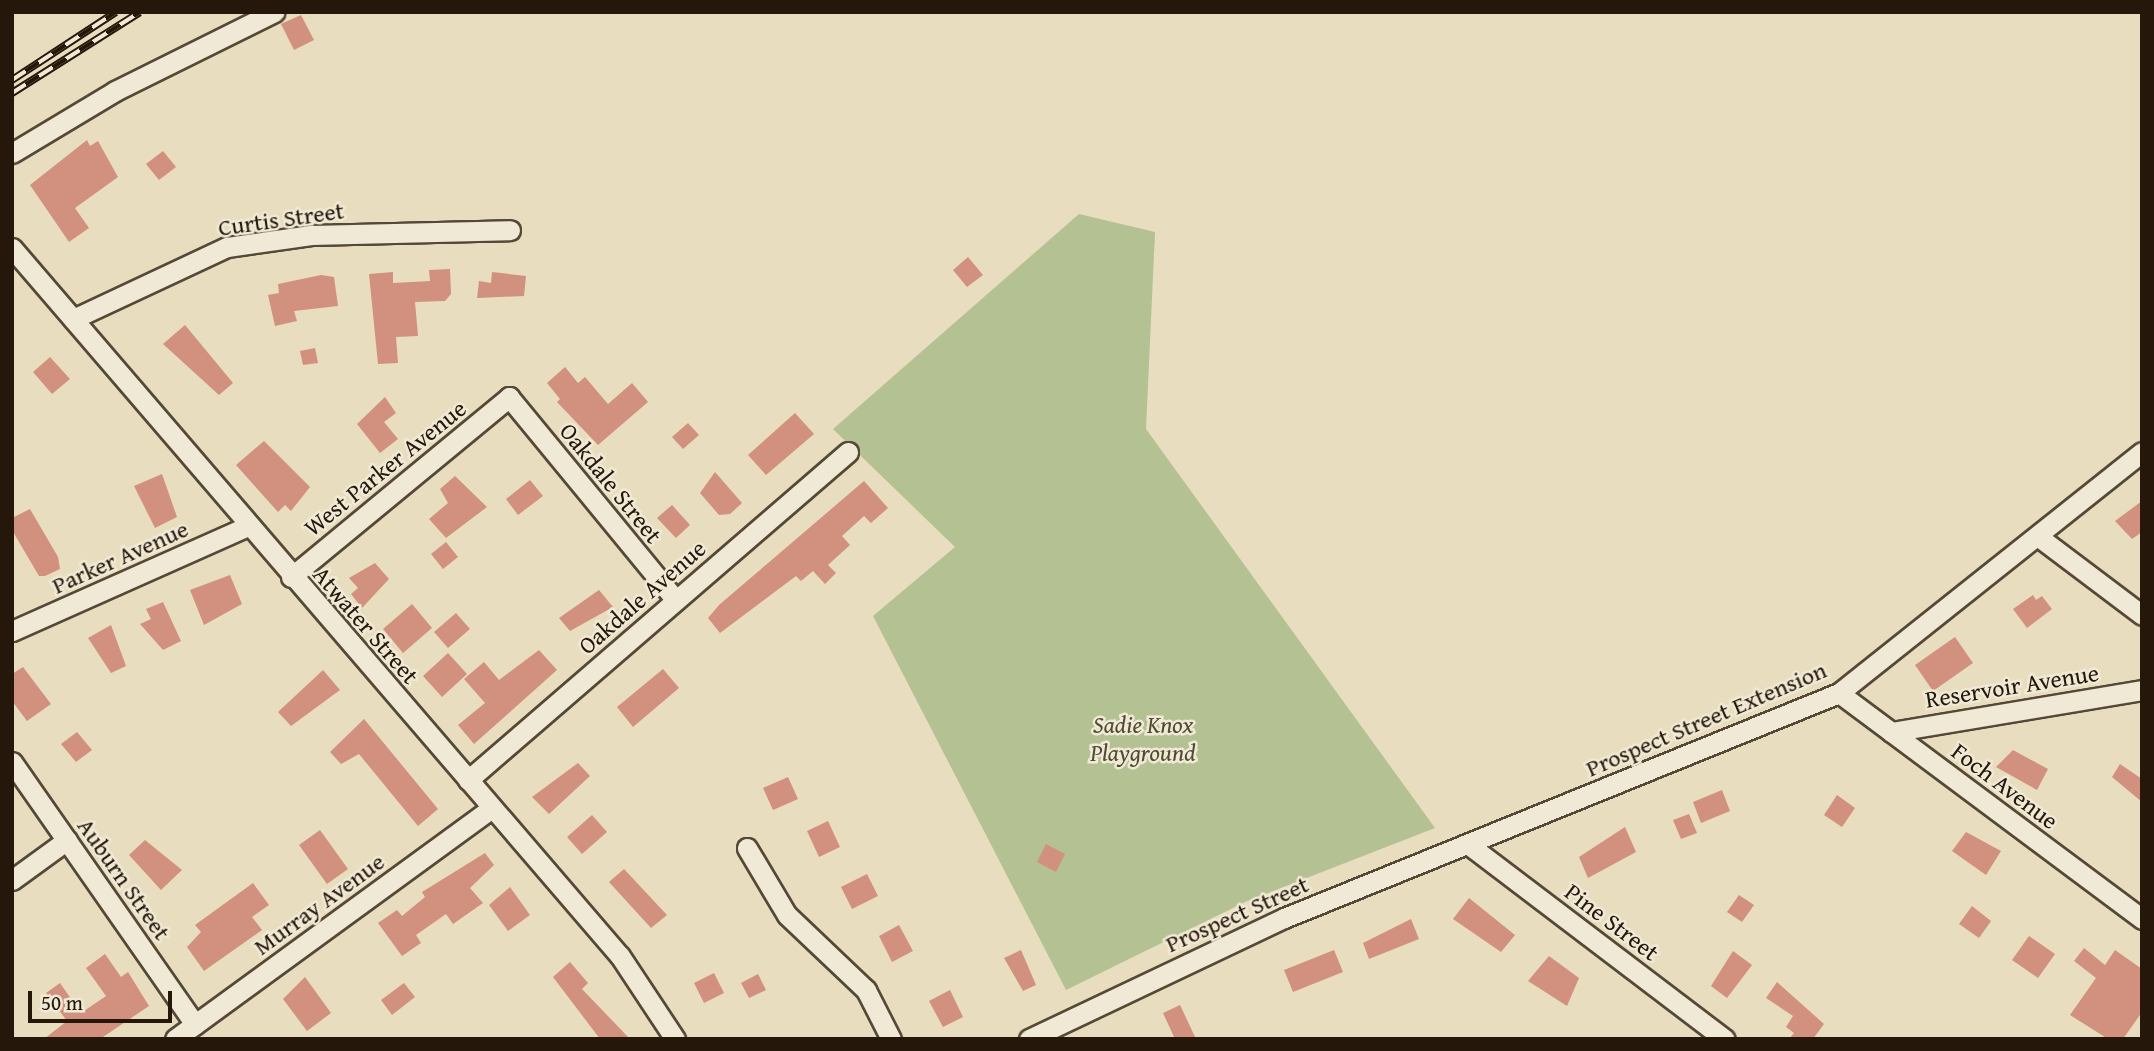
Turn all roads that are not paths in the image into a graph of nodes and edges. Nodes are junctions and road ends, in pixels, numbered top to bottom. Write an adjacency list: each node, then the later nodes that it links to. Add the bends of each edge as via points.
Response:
1 (274, 12): 2 (street, via 115,91)
2 (12, 153)
3 (510, 230): 5 (street, Curtis Street, via 311,235 227,247)
4 (12, 248): 5 (street, Atwater Street)
5 (73, 319): 9 (street, Atwater Street)
6 (509, 397): 11 (street, West Parker Avenue); 12 (street, Oakdale Street)
7 (848, 452): 12 (street, Oakdale Avenue)
8 (2142, 452): 10 (street, Prospect Street Extension)
9 (248, 526): 11 (street, Atwater Street); 14 (street, Parker Avenue)
10 (2040, 538): 13 (street); 16 (street, Prospect Street Extension)
11 (291, 576): 19 (street, Atwater Street)
12 (676, 600): 19 (street, Oakdale Avenue)
13 (2142, 615)
14 (12, 631)
15 (2142, 690): 17 (street, Reservoir Avenue)
16 (1839, 693): 17 (street, Foch Avenue); 22 (street, Prospect Street Extension)
17 (1891, 732): 25 (street, Foch Avenue)
18 (12, 762): 21 (street, Auburn Street)
19 (468, 780): 20 (street, Atwater Street)
20 (492, 808): 26 (street, Murray Avenue); 28 (street, Atwater Street, via 631,970)
21 (67, 840): 24 (street); 26 (street, Auburn Street)
22 (1469, 845): 30 (street, Prospect Street, via 1284,918); 31 (street, Pine Street)
23 (747, 848): 29 (street, via 787,915 866,990)
24 (12, 880)
25 (2142, 919)
26 (195, 1024): 27 (street, Murray Avenue)
27 (175, 1039)
28 (676, 1039)
29 (891, 1039)
30 (1029, 1039)
31 (1725, 1039)

